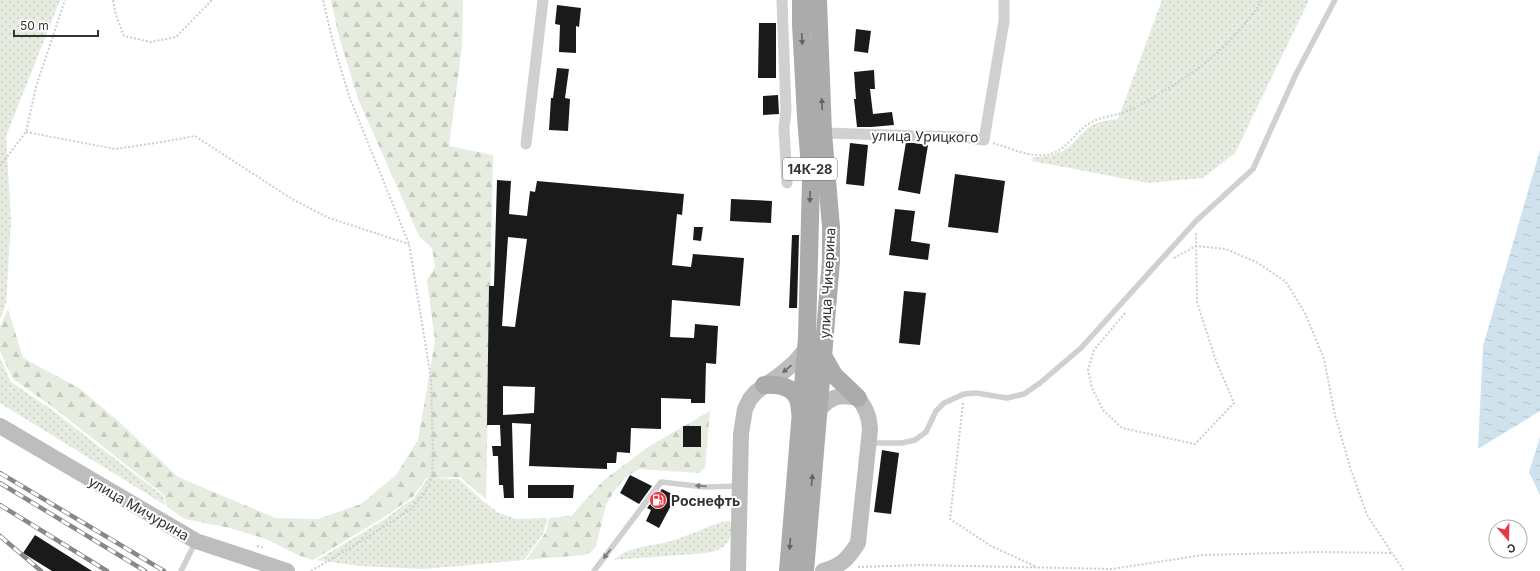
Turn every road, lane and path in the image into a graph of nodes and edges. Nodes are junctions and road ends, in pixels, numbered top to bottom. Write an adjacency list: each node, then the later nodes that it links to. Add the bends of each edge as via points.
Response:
1 (64, 0): 12 (path, via 36,87)
2 (113, 0): 3 (path, via 124,36 151,42 176,37)
3 (212, 0)
4 (323, 0): 19 (path, via 349,96)
5 (543, 0): 15 (street)
6 (782, 0): 17 (street)
7 (801, 0): 23 (main road, улица Чичерина / 14К-28, one-way to 23, via 811,180)
8 (818, 0): 13 (main road, улица Чичерина / 14К-28, one-way to 8)
9 (1004, 0): 14 (street, улица Урицкого, via 1004,21)
10 (1262, 0): 14 (path, via 1233,39 1212,59 1129,111 1090,123 1060,150 1034,155)
11 (1335, 0): 18 (lane, via 1296,74 1253,169)
12 (26, 132): 16 (path); 19 (path, via 115,149 195,136 292,200 328,218)
13 (823, 133): 14 (street, улица Урицкого); 23 (main road, улица Чичерина / 14К-28, via 831,227 830,261)
14 (984, 140)
15 (526, 144)
16 (0, 166)
17 (787, 182)
18 (1196, 221): 20 (path); 25 (lane, via 1081,348 1040,383 1024,394 1006,398 976,393)
19 (409, 244): 38 (path, via 431,378 432,477 425,493 411,510)
20 (1196, 246): 21 (path); 22 (path, via 1197,302 1216,361 1234,403 1195,444 1122,428 1103,410 1092,388 1088,370 1094,350); 33 (path, via 1226,249 1258,263 1286,282 1305,314 1324,359 1335,415 1367,515)
21 (1169, 261)
22 (1129, 309)
23 (814, 351): 24 (main road, one-way to 24); 26 (main road); 27 (main road, улица Чичерина / 14К-28)
24 (764, 385): 27 (main road, via 776,384 788,388); 30 (main road, via 753,395 745,409 741,434)
25 (964, 394): 29 (lane, via 944,403 936,411 926,432 914,440 902,443); 35 (path, via 950,518 991,546)
26 (858, 398): 27 (main road, via 837,396); 29 (main road, via 869,418)
27 (809, 412): 31 (main road, улица Чичерина / 14К-28)
28 (0, 426): 32 (main road, улица Мичурина)
29 (868, 443): 43 (main road, via 858,543 848,558 835,568)
30 (740, 486): 39 (lane, one-way to 39, via 705,487 661,482); 40 (main road)
31 (800, 518): 41 (main road, 14К-28, one-way to 41); 42 (main road, 14К-28)
32 (196, 541): 36 (lane); 37 (main road, улица Мичурина)
33 (1392, 553): 35 (path, via 1203,555 1112,569); 44 (path)
34 (858, 567): 35 (path, via 921,565)
35 (1038, 568)
36 (181, 571)
37 (287, 571)
38 (311, 571)
39 (594, 571)
40 (738, 571)
41 (788, 571)
42 (805, 571)
43 (823, 571)
44 (1404, 571)

